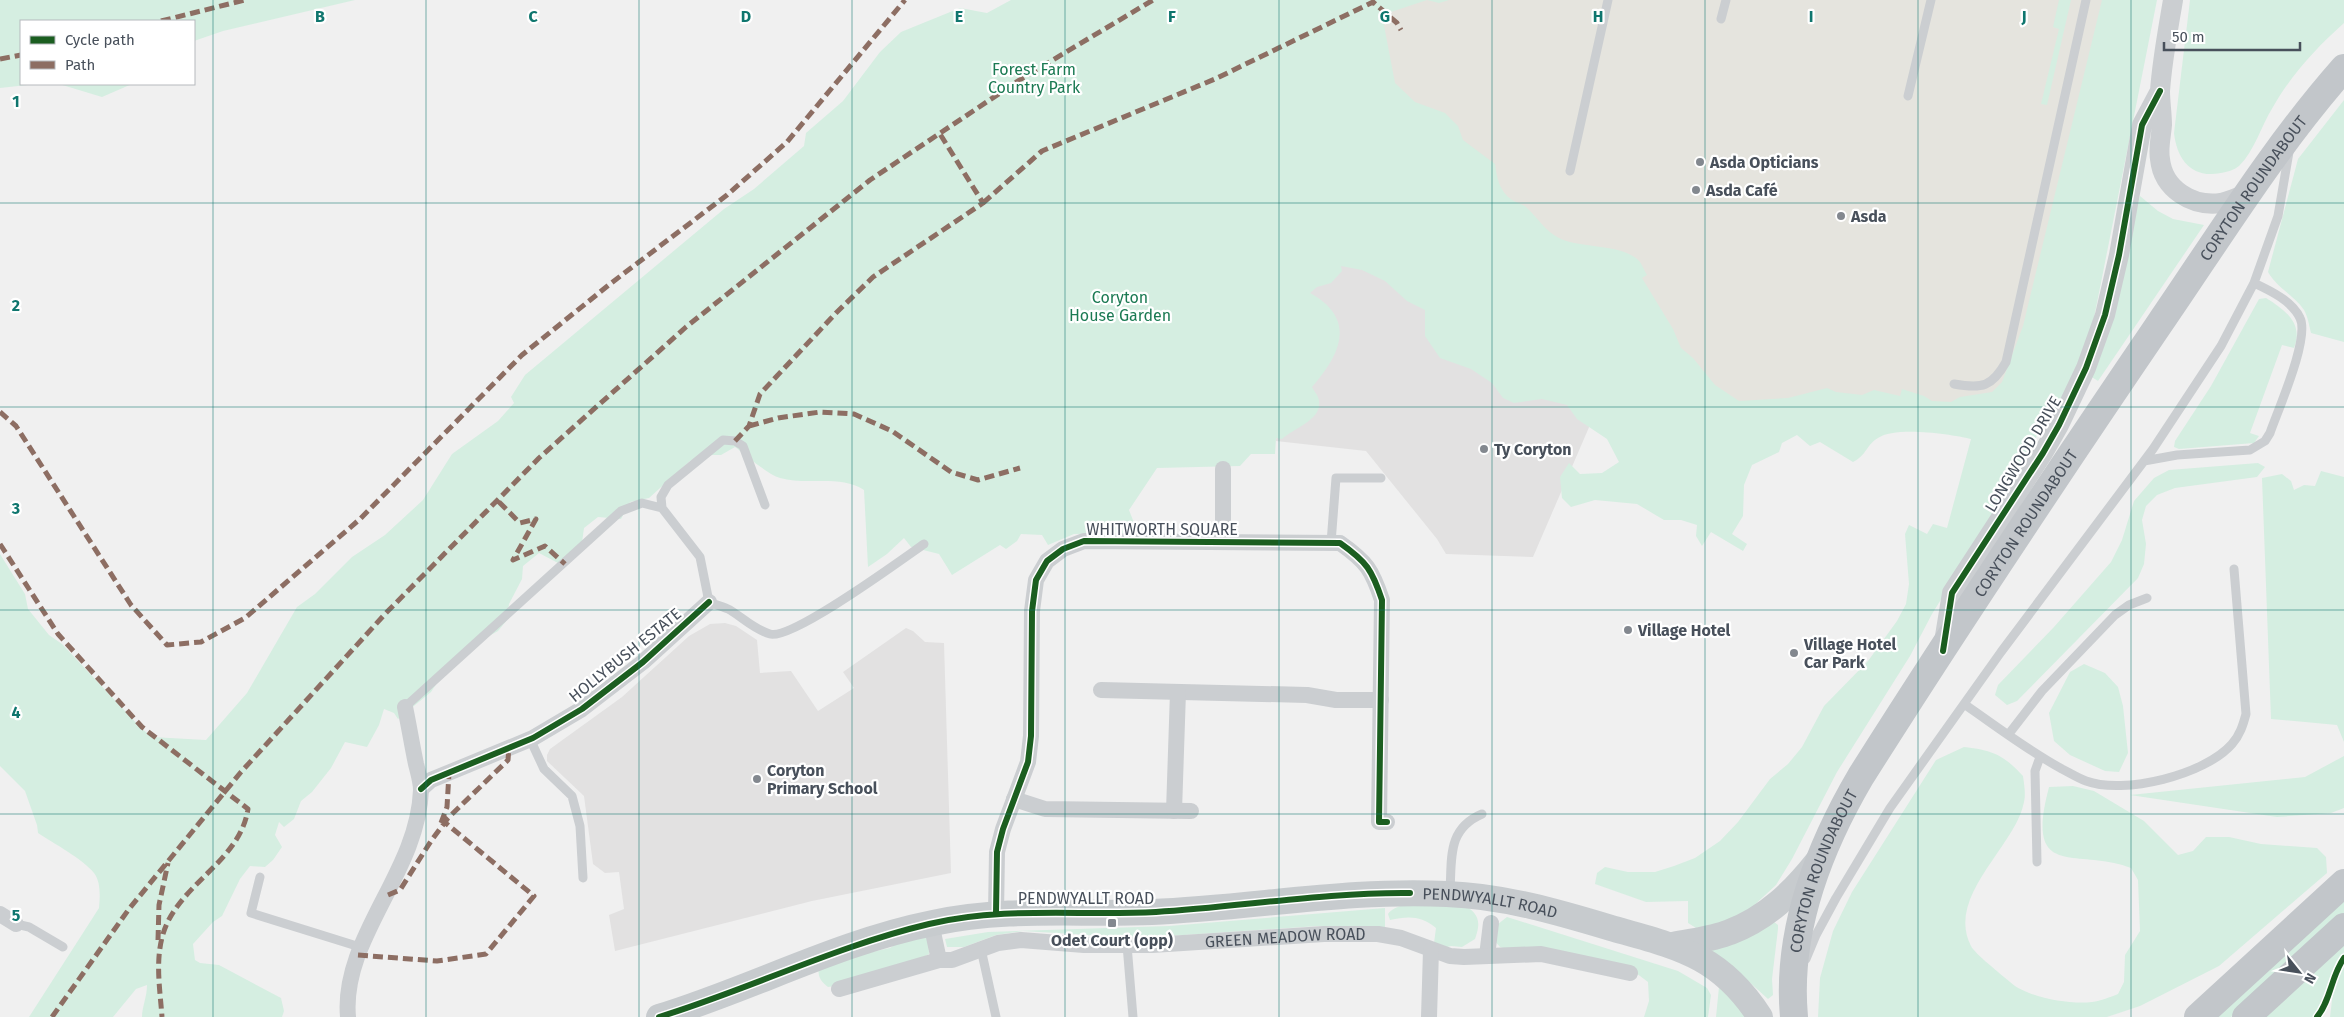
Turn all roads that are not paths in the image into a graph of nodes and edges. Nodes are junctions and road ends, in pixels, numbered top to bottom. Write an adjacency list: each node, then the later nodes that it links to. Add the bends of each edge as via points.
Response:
1 (1608, 0): 11 (lane)
2 (1726, 0): 6 (lane)
3 (1931, 0): 9 (lane)
4 (2086, 0): 14 (lane, via 2006,362 1997,377 1985,385)
5 (2173, 0): 8 (street, LONGWOOD DRIVE)
6 (1721, 19)
7 (2344, 68): 10 (highway, CORYTON ROUNDABOUT)
8 (2160, 92): 12 (street, LONGWOOD DRIVE, via 2160,160 2167,181 2183,196 2202,202 2222,203); 26 (street, LONGWOOD DRIVE, via 2142,124 2116,271 2086,368 2043,453 1952,593)
9 (1908, 96)
10 (2292, 134): 12 (highway, CORYTON ROUNDABOUT); 13 (lane, via 2278,216)
11 (1570, 171)
12 (2250, 192): 26 (highway, CORYTON ROUNDABOUT)
13 (2254, 283): 15 (lane, via 2221,346); 15 (lane, via 2289,305 2303,326 2302,342 2270,433 2265,441 2250,450 2177,455)
14 (1954, 384)
15 (2144, 461): 30 (lane)
16 (1223, 469): 20 (street)
17 (1382, 478): 21 (lane, via 1336,478)
18 (765, 505): 19 (lane, via 743,446 723,440 668,485 661,497)
19 (662, 508): 25 (lane, via 700,556); 31 (lane, via 642,503 621,511)
20 (1223, 542): 21 (street, WHITWORTH SQUARE); 36 (street, WHITWORTH SQUARE, via 1084,541 1047,561 1036,580 1032,611 1028,762)
21 (1331, 543): 29 (street, WHITWORTH SQUARE, via 1340,543 1355,554 1373,574 1382,600)
22 (924, 544): 25 (lane, via 814,618 779,634 771,635)
23 (2234, 569): 34 (lane, via 2246,714 2241,731 2231,746 2204,765 2175,778 2136,784 2086,781)
24 (2147, 598): 32 (lane, via 2115,615 2042,691)
25 (709, 602): 33 (street, HOLLYBUSH ESTATE, via 643,662 582,709)
26 (1943, 651): 41 (highway, CORYTON ROUNDABOUT, via 1861,776)
27 (1101, 690): 28 (street)
28 (1178, 692): 29 (street); 37 (street)
29 (1381, 700): 40 (street, WHITWORTH SQUARE, via 1379,822)
30 (1964, 704): 32 (lane); 63 (lane, via 1890,808 1836,898 1803,966)
31 (405, 707): 35 (street)
32 (2008, 735): 34 (lane)
33 (530, 739): 35 (street, HOLLYBUSH ESTATE, via 431,780); 44 (lane, via 544,769 572,796 580,826)
34 (2040, 757): 42 (lane, via 2035,771)
35 (421, 789): 56 (street, via 412,840)
36 (1014, 799): 37 (street, via 1045,809); 47 (street, WHITWORTH SQUARE, via 997,852)
37 (1174, 811): 38 (street)
38 (1191, 811)
39 (1482, 814): 46 (lane, via 1471,819 1455,837)
40 (1387, 822)
41 (1820, 857): 54 (main road, PENDWYALLT ROAD, via 1786,898 1762,916 1730,932); 63 (highway, CORYTON ROUNDABOUT, via 1798,931 1793,968)
42 (2037, 862)
43 (260, 876): 56 (lane, via 251,913)
44 (583, 878)
45 (2344, 883): 70 (highway)
46 (1450, 894): 47 (main road, PENDWYALLT ROAD, via 1360,894 1154,912); 54 (main road, PENDWYALLT ROAD, via 1532,906)
47 (996, 913): 49 (main road, PENDWYALLT ROAD)
48 (0, 914): 50 (street)
49 (931, 923): 60 (street); 65 (main road, PENDWYALLT ROAD, via 871,940)
50 (16, 924): 55 (lane, via 30,927)
51 (1491, 924): 59 (street)
52 (2344, 927): 71 (highway)
53 (1127, 945): 57 (street, GREEN MEADOW ROAD, via 1022,940); 58 (street, GREEN MEADOW ROAD, via 1378,934 1401,938); 67 (lane)
54 (1673, 945): 69 (main road, PENDWYALLT ROAD, via 1718,968)
55 (63, 947)
56 (360, 948): 64 (street, via 352,975)
57 (981, 949): 60 (street, GREEN MEADOW ROAD, via 952,960); 66 (lane)
58 (1431, 950): 59 (street, GREEN MEADOW ROAD, via 1450,956); 68 (street)
59 (1487, 956): 61 (street, GREEN MEADOW ROAD, via 1541,954)
60 (939, 960): 62 (street, GREEN MEADOW ROAD)
61 (1630, 973)
62 (839, 990)
63 (1794, 1011)
64 (348, 1017)
65 (659, 1017)
66 (996, 1017)
67 (1133, 1017)
68 (1429, 1017)
69 (1760, 1017)
70 (2198, 1017)
71 (2246, 1017)

